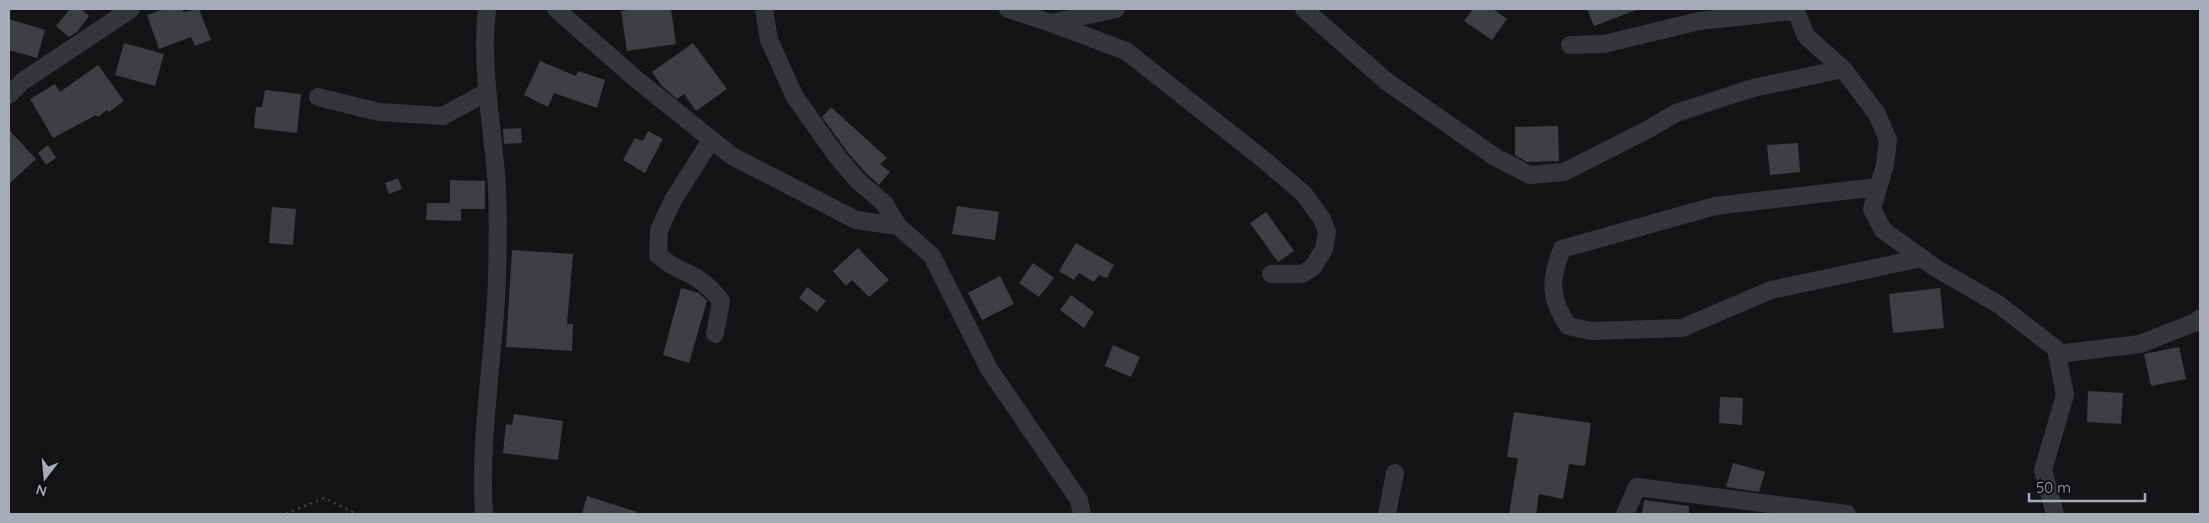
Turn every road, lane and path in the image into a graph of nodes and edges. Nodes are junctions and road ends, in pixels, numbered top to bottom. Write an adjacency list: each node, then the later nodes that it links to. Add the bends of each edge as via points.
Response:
1 (131, 9): 14 (street, via 23,81)
2 (487, 9): 13 (street)
3 (556, 9): 9 (street)
4 (764, 9): 18 (street, via 770,40 795,97 836,155 857,180 884,203)
5 (1008, 9): 10 (street)
6 (1116, 9): 10 (street)
7 (1304, 9): 12 (street, via 1386,81 1495,157 1530,175 1564,172 1676,113 1752,88)
8 (1795, 10): 11 (street, via 1699,21 1604,44); 12 (street, via 1806,36)
9 (575, 16): 16 (street, via 636,79)
10 (1051, 23): 20 (street, via 1126,51 1304,194 1327,232 1324,249 1313,267 1302,274)
11 (1570, 45)
12 (1843, 69): 17 (street, via 1877,114 1888,140)
13 (487, 92): 15 (street, via 443,116 379,112); 27 (street, via 495,165 497,280 486,406)
14 (9, 95)
15 (318, 97)
16 (711, 140): 18 (street, via 732,156 856,220); 22 (street, via 673,200 660,230 658,255 671,267 706,284 721,301)
17 (1878, 187): 19 (street, via 1872,209 1883,230); 19 (street, via 1715,206 1562,249 1556,264 1552,293 1557,310 1568,326 1591,331 1682,328 1771,290)
18 (898, 226): 28 (street, via 932,256 989,368 1079,500)
19 (1922, 258): 23 (street, via 1998,304 2056,348)
20 (1271, 274)
21 (2200, 318): 23 (street, via 2140,344)
22 (715, 334)
23 (2057, 354): 32 (street, via 2065,395 2043,470)
24 (1395, 473): 29 (street)
25 (286, 514): 26 (path, via 324,498)
26 (357, 514)
27 (486, 514)
28 (1082, 514)
29 (1387, 514)
30 (1625, 514): 31 (street, via 1637,487)
31 (1846, 514)
32 (2055, 514)

